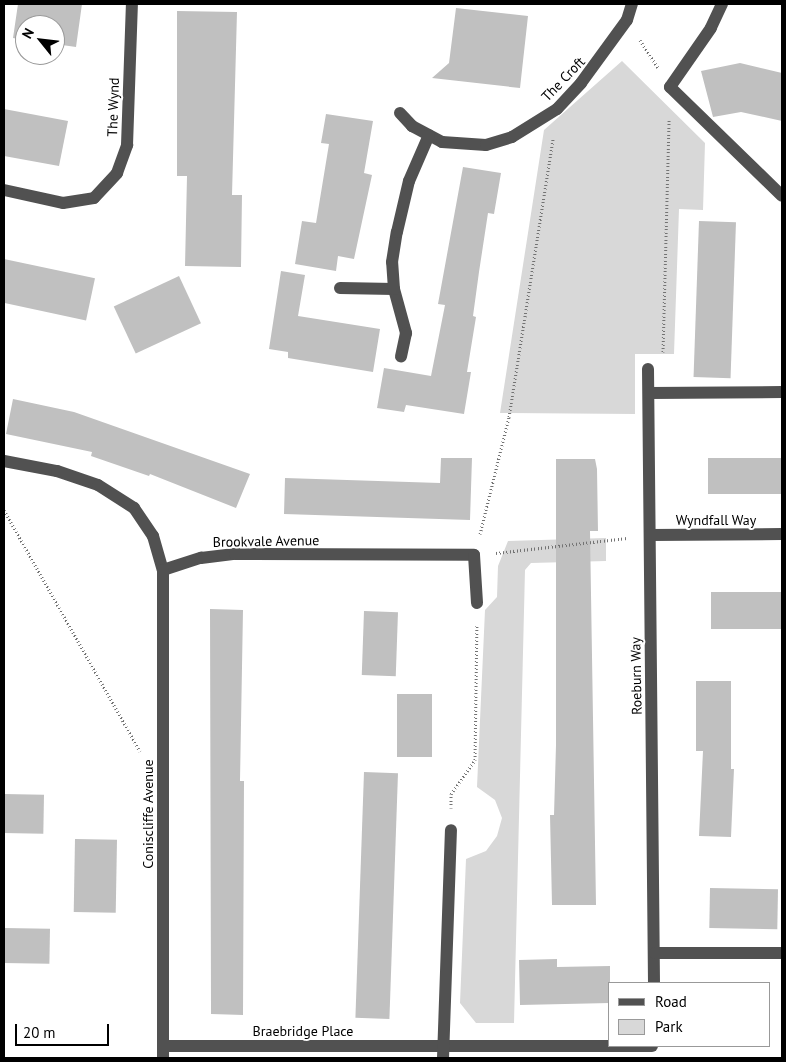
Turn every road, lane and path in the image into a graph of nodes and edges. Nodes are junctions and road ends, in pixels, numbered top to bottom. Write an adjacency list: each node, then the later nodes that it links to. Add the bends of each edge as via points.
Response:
1 (132, 4): 9 (street, The Wynd, via 126,144 117,173 94,198 63,203)
2 (632, 4): 4 (street, The Croft)
3 (722, 4): 5 (street, via 710,28)
4 (627, 20): 5 (path); 6 (street, The Croft, via 601,60)
5 (670, 87): 10 (street); 14 (path, via 663,368)
6 (557, 109): 8 (street, The Croft, via 512,137 486,145 442,142); 21 (path, via 509,417)
7 (400, 113): 8 (street, The Croft)
8 (429, 135): 12 (street, via 409,181 397,232 392,262)
9 (4, 190)
10 (782, 196)
11 (340, 288): 12 (street)
12 (394, 290): 13 (street, via 406,333)
13 (401, 356)
14 (648, 369): 16 (street, Roeburn Way)
15 (782, 392): 16 (street)
16 (648, 393): 20 (street, Roeburn Way)
17 (4, 461): 22 (street, via 57,471 98,484 134,508 153,536)
18 (4, 510): 24 (path)
19 (782, 534): 20 (street, Wyndfall Way)
20 (650, 535): 21 (path); 26 (street, Roeburn Way)
21 (474, 555): 22 (street, Brookvale Avenue, via 235,554 201,558); 23 (street)
22 (163, 570): 30 (street, Coniscliffe Avenue)
23 (477, 603): 25 (path, via 475,760 451,794)
24 (144, 757)
25 (451, 830): 31 (street)
26 (655, 953): 27 (street); 28 (street, Roeburn Way)
27 (782, 953)
28 (654, 982)
29 (617, 1047): 31 (street, Braebridge Place)
30 (163, 1052): 31 (street, Braebridge Place)
31 (443, 1052)

